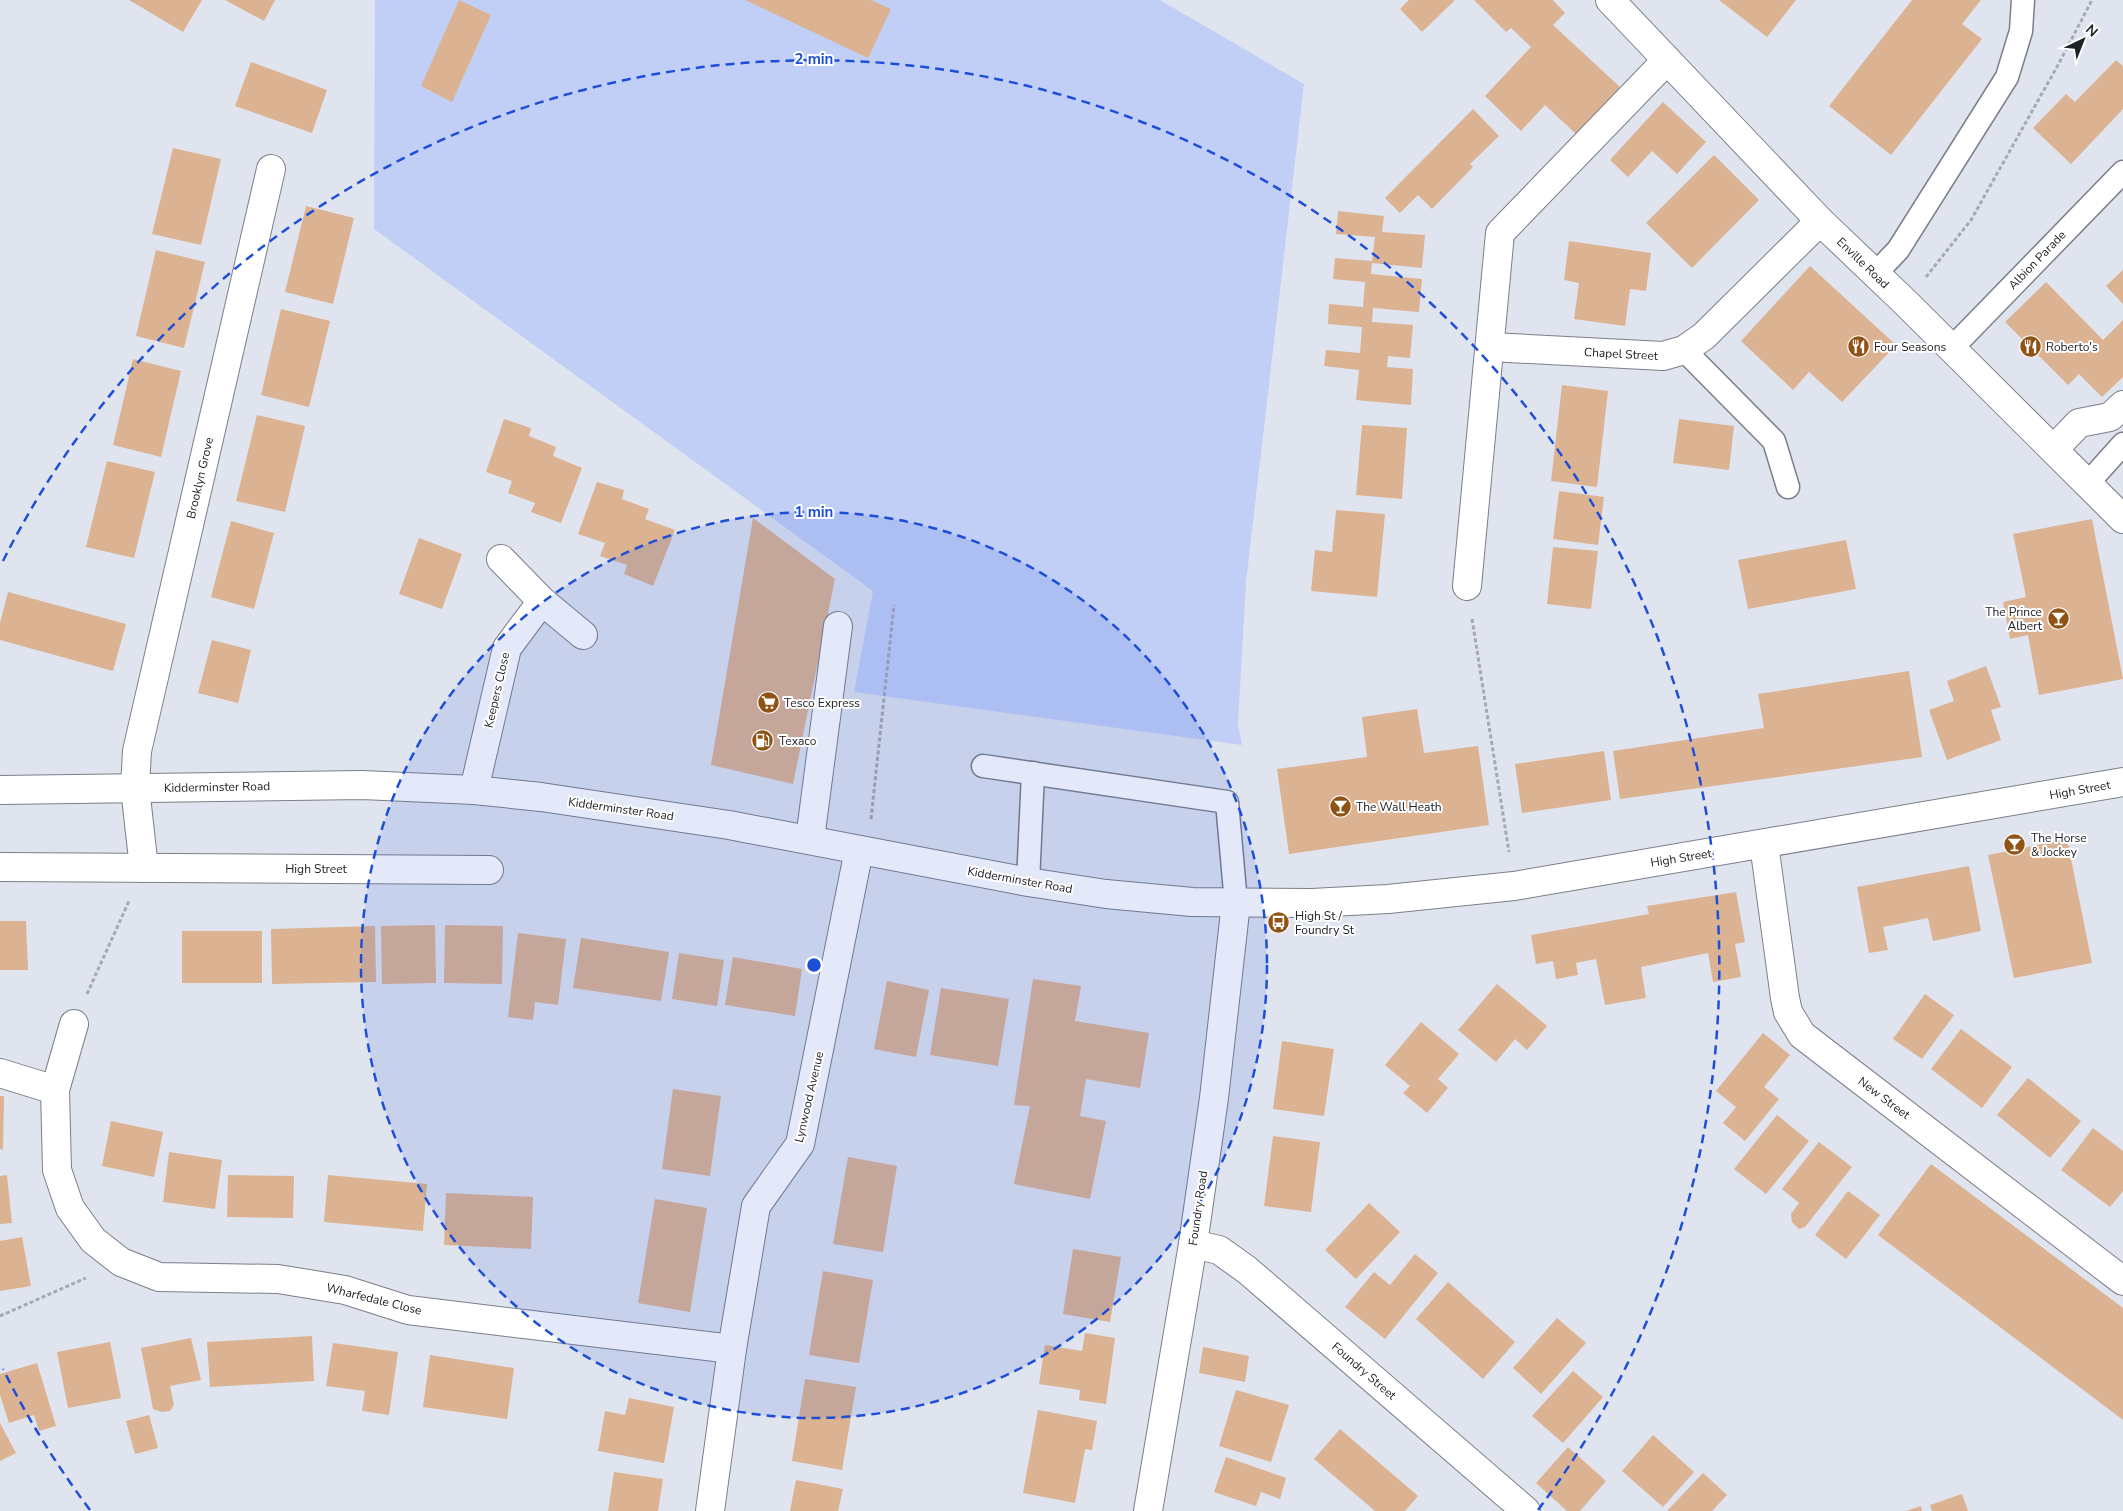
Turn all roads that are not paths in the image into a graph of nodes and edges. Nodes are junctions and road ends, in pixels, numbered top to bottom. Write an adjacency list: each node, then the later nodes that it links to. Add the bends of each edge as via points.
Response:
1 (1610, 0): 3 (main road, Enville Road)
2 (2023, 0): 7 (lane, via 2021,31 2007,77 1898,250)
3 (1667, 60): 6 (main road, Enville Road); 8 (main road, via 1500,234)
4 (271, 169): 25 (main road, Brooklyn Grove, via 136,751)
5 (2123, 172): 9 (lane, Albion Parade)
6 (1820, 221): 7 (main road, Enville Road); 10 (main road, Chapel Street, via 1704,336)
7 (1874, 275): 9 (main road, Enville Road)
8 (1490, 347): 10 (main road, Chapel Street, via 1663,356); 18 (main road)
9 (1952, 348): 13 (main road, Enville Road)
10 (1684, 350): 15 (lane, via 1774,441)
11 (2123, 405): 13 (main road, via 2110,417 2079,423)
12 (2123, 444): 14 (lane)
13 (2054, 449): 14 (main road, Enville Road)
14 (2088, 483): 16 (main road, Enville Road)
15 (1788, 487)
16 (2123, 519)
17 (501, 559): 19 (main road)
18 (1467, 586)
19 (542, 601): 21 (main road); 27 (main road, Keepers Close, via 507,648)
20 (838, 626): 28 (main road)
21 (583, 635)
22 (983, 766): 23 (lane)
23 (1033, 774): 34 (lane); 35 (lane, via 1227,802)
24 (2123, 782): 29 (main road, High Street)
25 (136, 788): 26 (main road, Kidderminster Road); 27 (main road, Kidderminster Road, via 362,785); 32 (main road)
26 (0, 790)
27 (474, 790): 28 (main road, Kidderminster Road, via 551,798)
28 (810, 839): 30 (main road, Kidderminster Road)
29 (1764, 844): 35 (main road, High Street, via 1514,886 1312,904); 40 (main road, New Street, via 1785,998 1788,1012 1802,1035)
30 (863, 851): 34 (main road, Kidderminster Road); 41 (main road, Lynwood Avenue, via 800,1144 756,1206)
31 (0, 867): 32 (main road, High Street)
32 (144, 868): 33 (main road, High Street)
33 (489, 870)
34 (1028, 882): 35 (main road, Kidderminster Road, via 1106,894)
35 (1236, 904): 39 (main road, Foundry Road)
36 (74, 1024): 38 (main road, Wharfedale Close)
37 (0, 1073): 38 (main road)
38 (55, 1090): 41 (main road, Wharfedale Close, via 57,1170 70,1208 92,1240 120,1262 159,1276 278,1279 345,1290 408,1310)
39 (1194, 1244): 43 (main road, Foundry Road); 44 (main road, Foundry Street, via 1219,1250 1247,1270)
40 (2123, 1281)
41 (732, 1350): 42 (main road, Lynwood Avenue)
42 (710, 1511)
43 (1148, 1511)
44 (1526, 1511)

